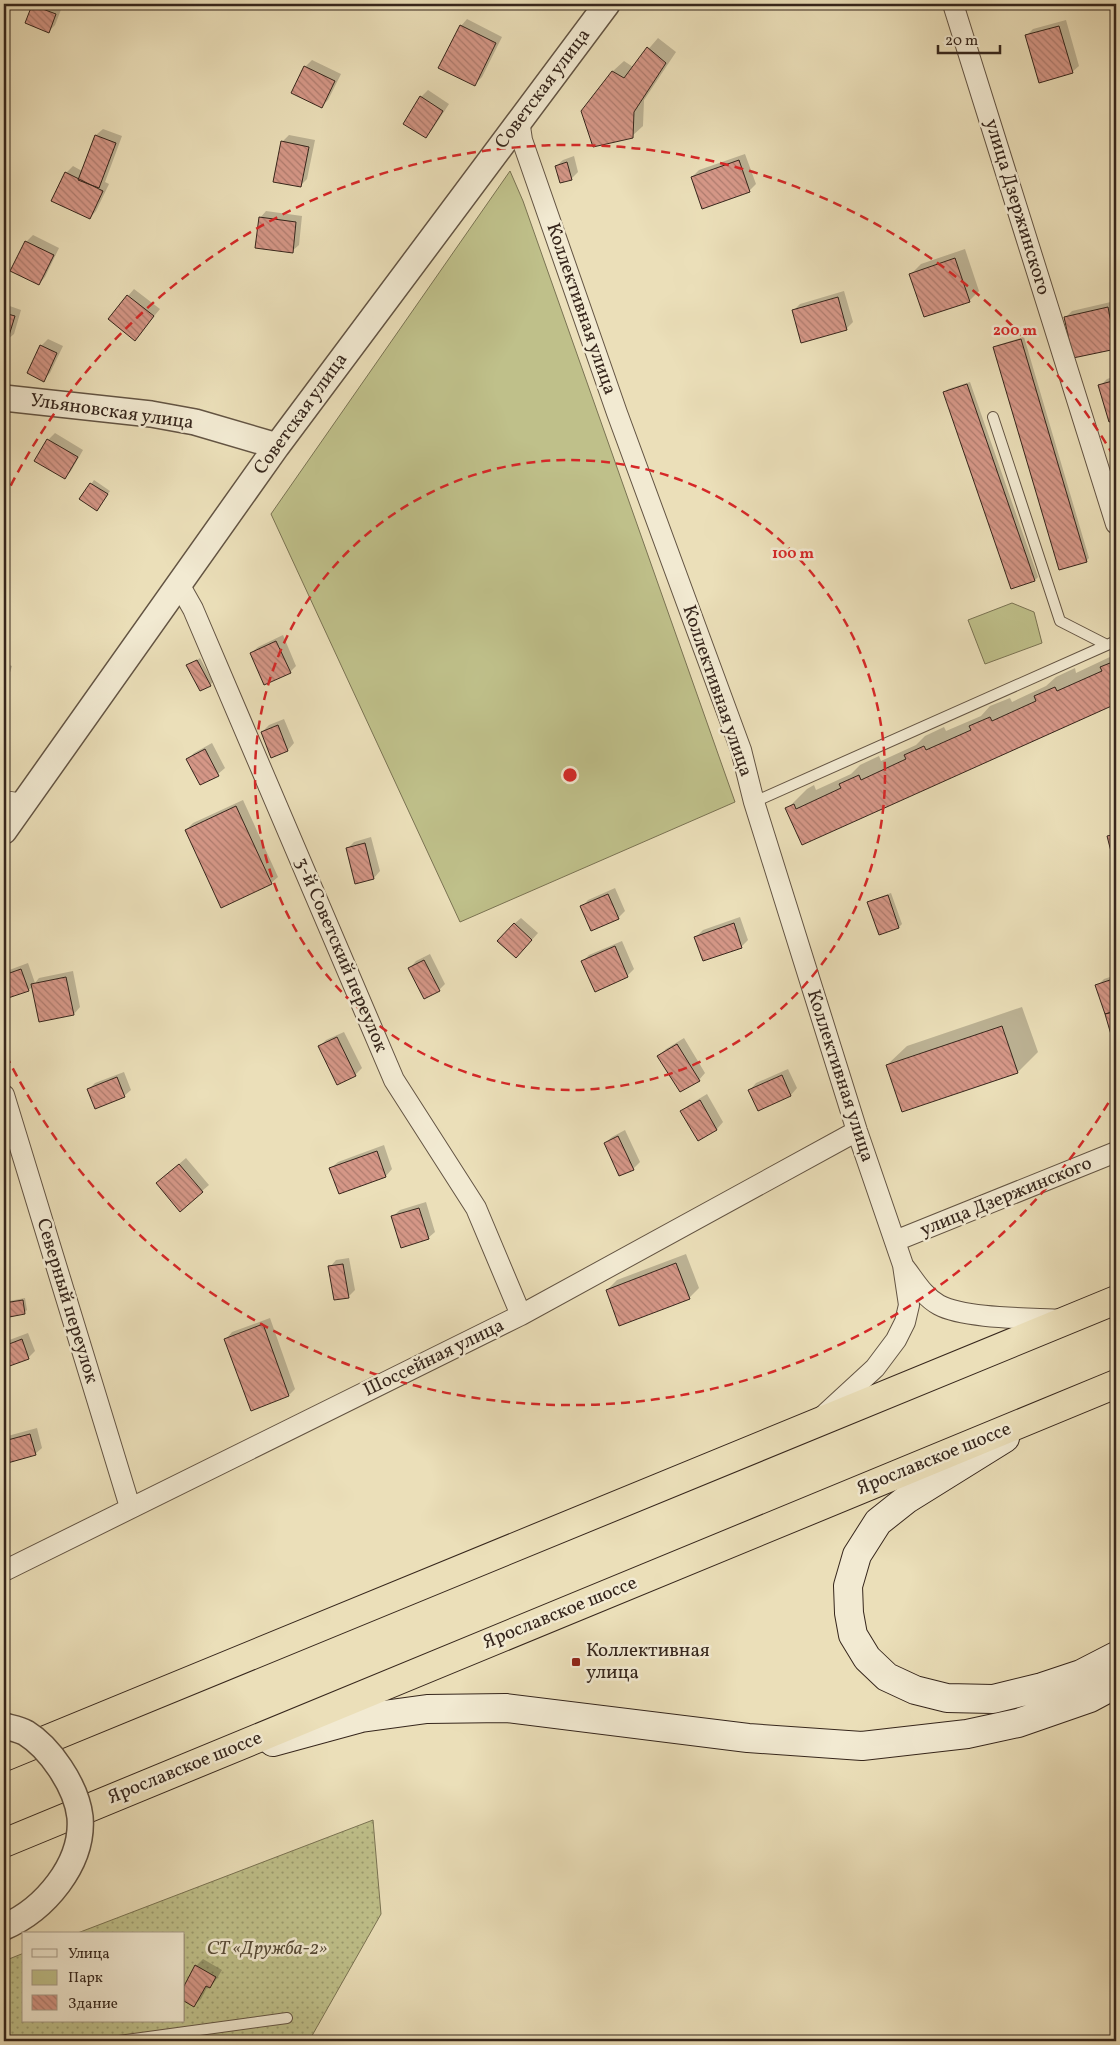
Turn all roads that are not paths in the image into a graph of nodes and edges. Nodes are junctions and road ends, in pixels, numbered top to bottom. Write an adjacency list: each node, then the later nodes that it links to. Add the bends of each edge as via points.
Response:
1 (607, 4): 3 (street, Советская улица)
2 (953, 4): 7 (street, улица Дзержинского)
3 (519, 120): 6 (street, Советская улица); 11 (street, Коллективная улица, via 522,140 617,413 741,750)
4 (4, 398): 6 (street, Ульяновская улица, via 151,414 195,422)
5 (993, 418): 9 (lane, via 1060,621)
6 (277, 446): 8 (street, Советская улица)
7 (1116, 524)
8 (180, 586): 10 (street, Советская улица); 19 (street, 3-й Советский переулок, via 394,1080 476,1208)
9 (1112, 643): 11 (lane)
10 (13, 802): 12 (street, Советская улица)
11 (754, 802): 14 (street, Коллективная улица)
12 (4, 831)
13 (4, 1095): 24 (street, Северный переулок)
14 (857, 1131): 16 (street, Коллективная улица); 19 (street, Шоссейная улица)
15 (1116, 1152): 16 (street, улица Дзержинского)
16 (895, 1241): 17 (street, Коллективная улица)
17 (903, 1265): 20 (street, Коллективная улица, via 922,1292 939,1305 960,1313); 23 (street, Коллективная улица, via 909,1305 896,1340 875,1368)
18 (1116, 1300): 20 (highway)
19 (521, 1315): 24 (street, Шоссейная улица)
20 (1067, 1320): 23 (highway)
21 (1116, 1384): 22 (highway, Ярославское шоссе)
22 (1044, 1414): 26 (main road, via 907,1499 878,1522 857,1554 848,1586 853,1635 867,1658 887,1678 946,1698 993,1699 1042,1687 1081,1674); 30 (highway, Ярославское шоссе)
23 (814, 1424): 29 (highway)
24 (130, 1507): 25 (street, Шоссейная улица)
25 (4, 1571)
26 (1116, 1656)
27 (1116, 1684): 30 (main road, via 1090,1698 1018,1723 967,1734 862,1746 748,1738 506,1708 427,1709 361,1718)
28 (4, 1726): 32 (street, bridge, via 25,1733 53,1757 72,1786 80,1818 77,1847 65,1873 48,1896 17,1922)
29 (4, 1757)
30 (204, 1760): 31 (highway, Ярославское шоссе)
31 (4, 1843)
32 (4, 1927)
33 (288, 2018): 34 (lane)
34 (119, 2041)

